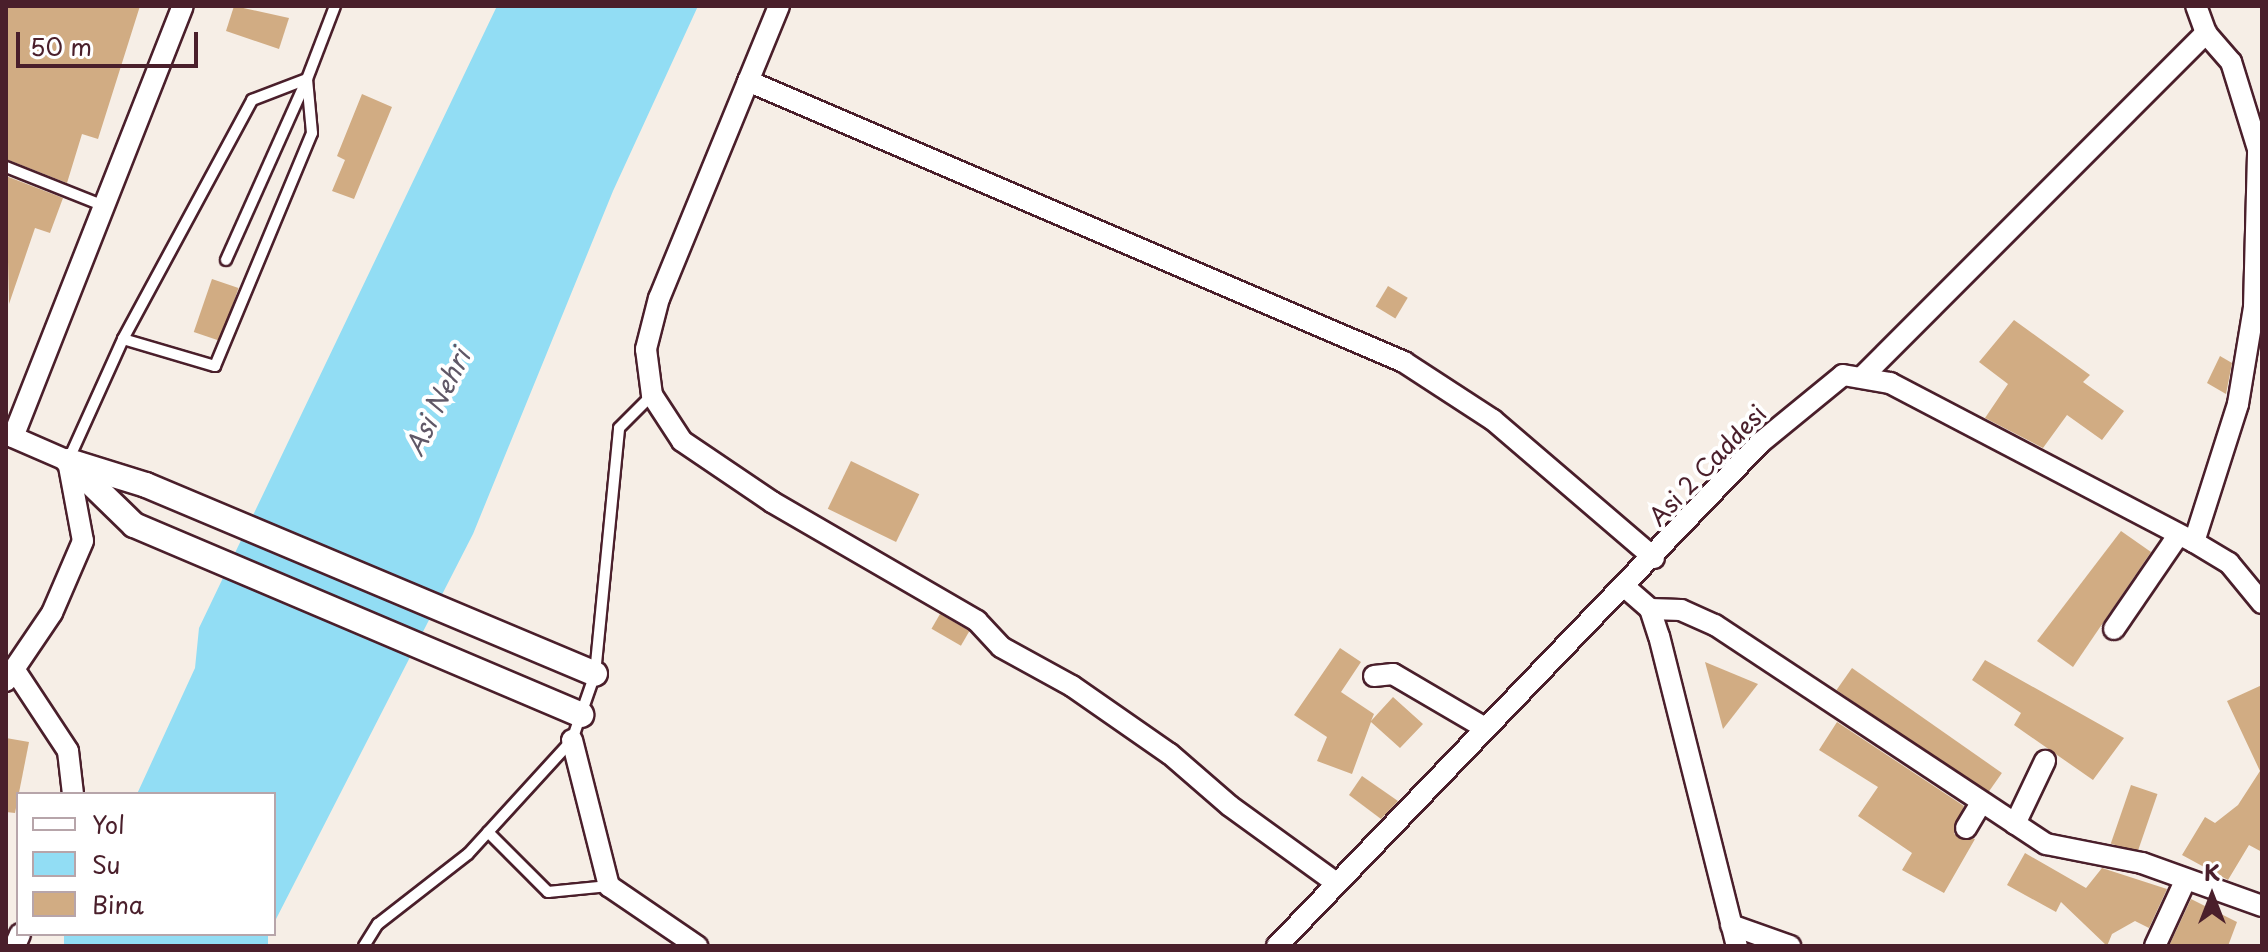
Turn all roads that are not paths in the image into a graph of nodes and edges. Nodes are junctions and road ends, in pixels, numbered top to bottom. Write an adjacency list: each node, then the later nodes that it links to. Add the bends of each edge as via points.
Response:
1 (183, 6): 9 (street)
2 (335, 6): 6 (lane)
3 (779, 6): 7 (street)
4 (2196, 6): 5 (street)
5 (2206, 33): 12 (street); 16 (street, via 2231,62 2258,149 2252,321 2238,404)
6 (307, 79): 10 (lane); 11 (lane, via 252,100); 11 (lane, via 312,133 215,366)
7 (748, 81): 13 (street, via 659,298 646,349); 17 (street, via 1404,362 1493,420)
8 (6, 167): 9 (lane)
9 (104, 206): 14 (street)
10 (226, 260)
11 (123, 339): 15 (lane)
12 (1864, 375): 16 (street, via 2018,447); 17 (street, Asi 2 Caddesi, via 1827,384 1760,443)
13 (652, 395): 22 (lane, via 619,428); 35 (street, via 682,441 977,621 1001,647 1072,686 1170,754)
14 (10, 436): 15 (street)
15 (68, 461): 22 (street, via 146,485); 23 (street, via 83,541 52,613); 25 (street, via 134,525)
16 (2186, 540): 19 (street, via 2229,563); 21 (street)
17 (1654, 558): 18 (street, Asi 2 Caddesi)
18 (1626, 588): 20 (street); 26 (street, Asi 2 Caddesi)
19 (2262, 603)
20 (1650, 609): 30 (street, via 1681,610 1715,625); 38 (street)
21 (2114, 629)
22 (595, 674): 25 (lane)
23 (10, 675): 29 (street, via 68,751)
24 (1374, 676): 26 (street, via 1393,674)
25 (581, 715): 27 (lane)
26 (1485, 728): 35 (street, Asi 2 Caddesi)
27 (572, 740): 33 (lane); 36 (street)
28 (2045, 761): 31 (street)
29 (73, 792)
30 (1981, 803): 31 (street); 32 (street)
31 (2015, 824): 34 (street, via 2046,844 2142,863)
32 (1966, 828)
33 (488, 832): 36 (lane, via 548,892); 39 (lane, via 378,924)
34 (2185, 881): 37 (street); 44 (street)
35 (1335, 882): 41 (street, Asi 2 Caddesi)
36 (609, 886): 40 (street)
37 (2262, 906)
38 (1731, 925): 42 (street); 43 (street)
39 (364, 946)
40 (697, 946)
41 (1277, 946)
42 (1737, 946)
43 (1790, 946)
44 (2155, 946)

